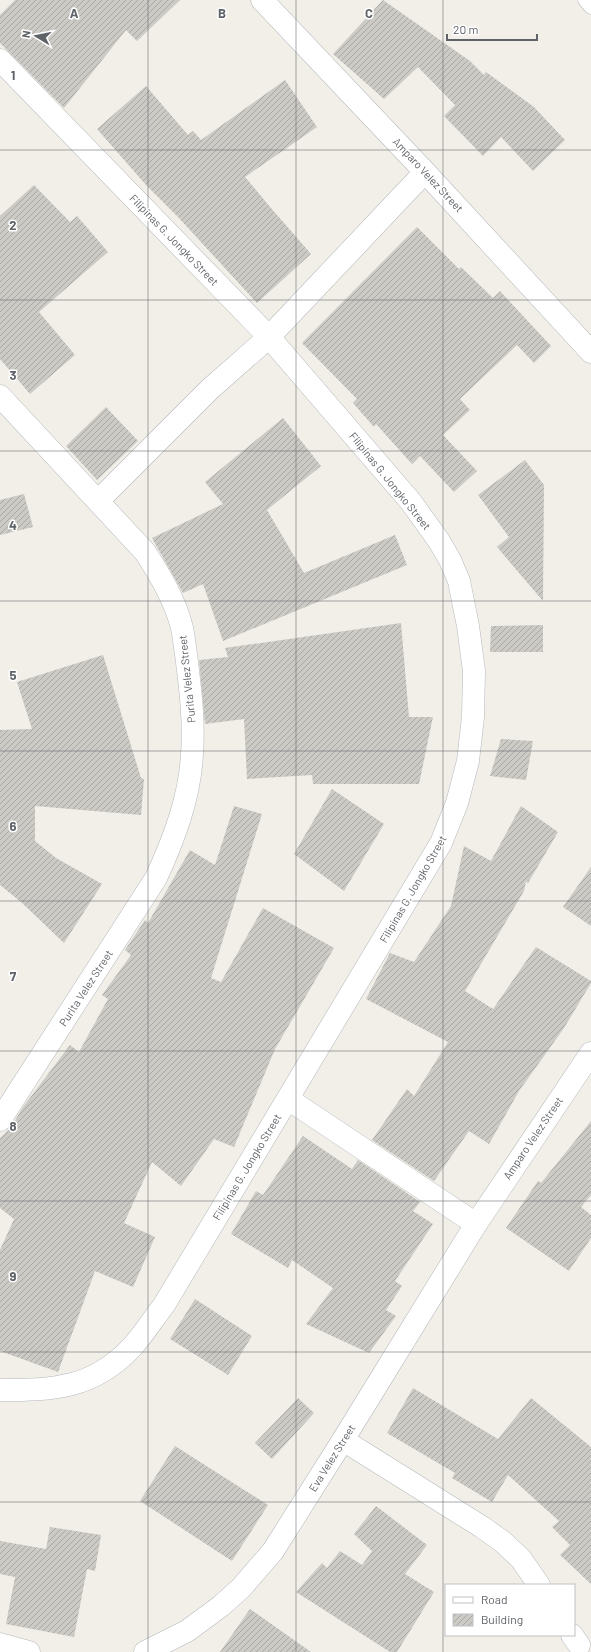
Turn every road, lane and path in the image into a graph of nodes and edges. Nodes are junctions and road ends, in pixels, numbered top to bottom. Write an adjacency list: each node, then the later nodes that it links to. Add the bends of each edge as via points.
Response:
1 (262, 0): 5 (street, Amparo Velez Street)
2 (585, 0): 3 (lane)
3 (591, 7)
4 (0, 60): 6 (street, Filipinas G. Jongko Street)
5 (425, 172): 6 (street); 7 (street, Amparo Velez Street)
6 (269, 337): 9 (street, via 210,389); 11 (street, Filipinas G. Jongko Street, via 411,502 439,541 459,581 474,671 473,717 468,762 457,803 441,843)
7 (591, 352)
8 (0, 396): 9 (street, Purita Velez Street)
9 (98, 501): 12 (street, Purita Velez Street, via 145,552 165,585 181,626 192,711 190,776 180,818 156,878)
10 (591, 1053): 13 (street, Amparo Velez Street)
11 (288, 1099): 13 (street); 14 (street, Filipinas G. Jongko Street, via 164,1305 132,1347 111,1366 85,1381 56,1388)
12 (0, 1120)
13 (476, 1224): 15 (street, Eva Velez Street)
14 (0, 1390)
15 (343, 1440): 16 (street, via 503,1542 521,1559); 19 (street, Eva Velez Street, via 273,1551 241,1588 187,1631)
16 (538, 1584)
17 (0, 1644): 18 (street)
18 (29, 1652)
19 (145, 1652)

